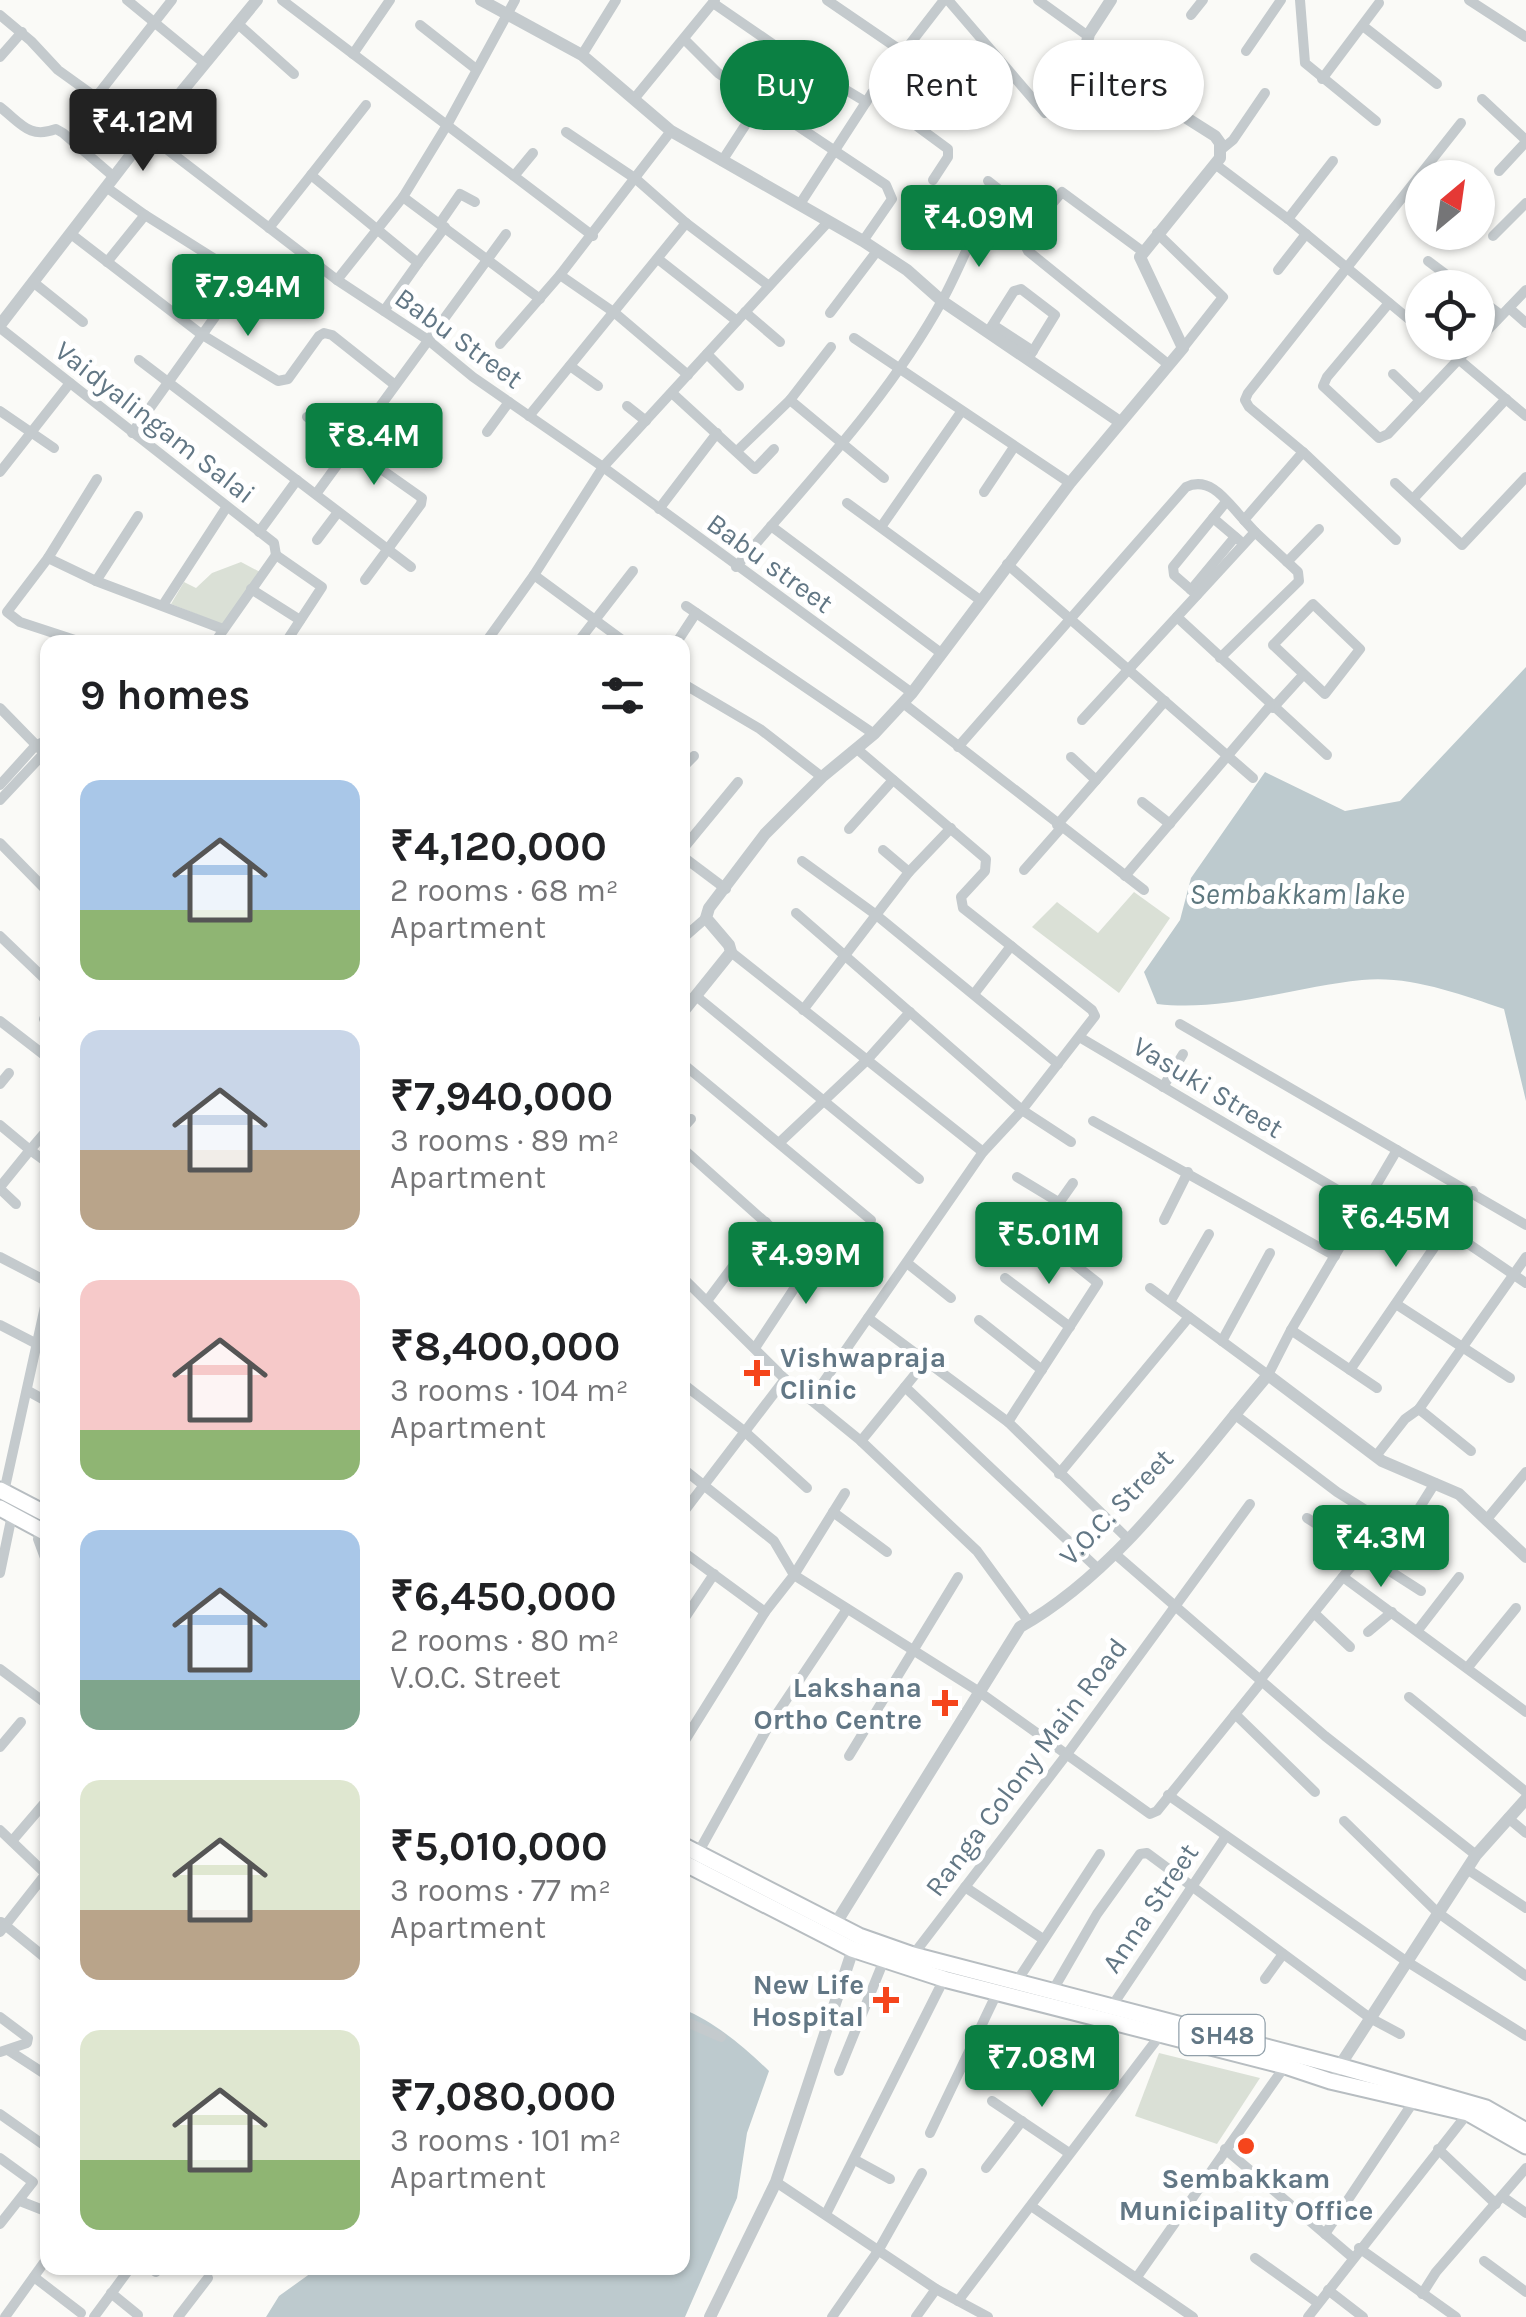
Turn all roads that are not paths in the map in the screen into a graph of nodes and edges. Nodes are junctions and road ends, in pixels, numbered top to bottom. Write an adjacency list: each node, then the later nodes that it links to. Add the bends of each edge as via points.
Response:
1 (128, 0): 22 (street)
2 (172, 0): 22 (street)
3 (282, 0): 34 (street)
4 (390, 0): 34 (street)
5 (481, 0): 19 (street)
6 (514, 0): 19 (street)
7 (616, 0): 35 (street)
8 (826, 0): 29 (street)
9 (946, 0): 30 (street); 46 (street)
10 (1038, 0): 31 (street)
11 (1111, 0): 32 (street)
12 (1203, 0): 21 (street)
13 (1281, 0): 33 (street)
14 (1300, 0): 41 (street, via 1304,64)
15 (253, 1): 23 (street)
16 (714, 2): 28 (street); 45 (street, via 793,58)
17 (1477, 2): 27 (street)
18 (1380, 4): 25 (street)
19 (507, 14): 35 (street); 38 (street)
20 (0, 15): 26 (street, Babu Street)
21 (1192, 15)
22 (154, 22): 37 (street); 44 (street)
23 (238, 24): 37 (street); 39 (street)
24 (420, 25): 38 (street)
25 (1362, 26): 41 (street); 42 (street)
26 (22, 32): 36 (street); 44 (street, Babu Street, via 58,70)
27 (1526, 37)
28 (685, 40): 40 (street); 47 (street)
29 (879, 40)
30 (913, 40)
31 (1086, 40)
32 (1088, 40)
33 (1246, 51)
34 (353, 54): 53 (street)
35 (582, 55): 47 (street)
36 (0, 57)
37 (205, 64): 60 (street)
38 (476, 70): 53 (street)
39 (294, 74)
40 (720, 74)
41 (1322, 79): 51 (street)
42 (1437, 84)
43 (1266, 93): 63 (street)
44 (96, 96): 60 (street, Babu Street)
45 (869, 98): 62 (street)
46 (1033, 98)
47 (634, 99): 58 (street)
48 (1482, 99): 61 (street)
49 (366, 105): 69 (street)
50 (0, 107): 74 (street, via 32,132 64,133)
51 (1376, 121)
52 (1461, 122): 102 (street)
53 (447, 125): 70 (street); 75 (street)
54 (1204, 128): 63 (street)
55 (743, 130): 66 (street)
56 (802, 130): 62 (street)
57 (918, 130): 72 (street, via 948,150)
58 (671, 131): 66 (street); 71 (street)
59 (566, 132): 71 (street)
60 (147, 134): 74 (street); 86 (street, Babu Street)
61 (1526, 141): 68 (street)
62 (832, 150): 78 (street); 94 (street, via 891,194)
63 (1222, 150): 67 (street)
64 (533, 154): 70 (street)
65 (1333, 161): 80 (street)
66 (722, 162): 78 (street)
67 (1215, 164): 80 (street); 88 (street)
68 (1499, 171)
69 (310, 175): 86 (street); 87 (street)
70 (514, 176): 93 (street)
71 (636, 179): 83 (street); 93 (street)
72 (934, 180)
73 (988, 181): 81 (street)
74 (110, 182): 79 (street); 89 (street)
75 (404, 197): 85 (street); 87 (street)
76 (475, 202): 85 (street, via 460,194)
77 (1526, 203): 92 (street)
78 (800, 204): 82 (street)
79 (145, 215): 100 (street); 126 (street, via 241,276)
80 (1288, 219): 91 (street)
81 (1038, 220): 95 (street, via 1062,192); 138 (street, via 1024,235 1024,247)
82 (828, 222): 94 (street); 108 (street)
83 (686, 223): 98 (street); 108 (street)
84 (980, 223): 111 (street)
85 (443, 225): 97 (street); 101 (street)
86 (269, 228): 106 (street, Babu Street)
87 (378, 228): 101 (street); 106 (street)
88 (1157, 233): 95 (street); 132 (street, via 1223,298)
89 (70, 234): 100 (street); 107 (street)
90 (506, 234): 97 (street)
91 (1306, 234): 102 (street); 103 (street)
92 (1495, 234)
93 (592, 236): 105 (street)
94 (863, 242): 96 (street)
95 (1142, 250): 132 (street, via 1141,263)
96 (877, 251): 111 (street); 118 (street)
97 (488, 257): 110 (street); 128 (street)
98 (658, 259): 117 (street); 120 (street)
99 (1428, 261): 104 (street)
100 (108, 262): 126 (street)
101 (418, 263): 114 (street)
102 (1345, 268): 112 (street); 171 (street, via 1246,397 1248,407)
103 (1278, 270)
104 (1440, 270)
105 (560, 274): 110 (street); 117 (street)
106 (338, 280): 114 (street, Babu Street)
107 (33, 282): 122 (street); 124 (street)
108 (768, 286): 116 (street)
109 (1526, 290): 115 (street)
110 (540, 298): 130 (street)
111 (942, 301): 125 (street); 140 (street)
112 (1389, 303): 119 (street); 151 (street, via 1324,386 1379,438)
113 (1495, 306): 115 (street)
114 (384, 311): 128 (street, Babu Street)
115 (1505, 311): 121 (street); 123 (street)
116 (746, 312): 120 (street); 129 (street)
117 (615, 313): 139 (street); 142 (street)
118 (830, 314)
119 (1405, 316)
120 (737, 321): 133 (street)
121 (1495, 321)
122 (83, 322)
123 (1526, 322)
124 (0, 326): 144 (street, Vaidyalingam Salai)
125 (991, 328): 134 (street); 134 (street, via 1021,289 1055,315)
126 (201, 334): 143 (street); 145 (street, via 284,381 319,336 328,334)
127 (854, 338): 140 (street)
128 (428, 340): 145 (street); 152 (street, Babu Street)
129 (780, 342)
130 (500, 344)
131 (831, 346): 150 (street)
132 (1183, 348): 138 (street)
133 (707, 354): 142 (street); 147 (street)
134 (1030, 355): 160 (street)
135 (139, 360): 143 (street)
136 (1457, 360): 151 (street)
137 (1459, 360): 149 (street)
138 (1170, 365): 160 (street)
139 (570, 366): 146 (street); 157 (street)
140 (897, 368): 155 (street); 165 (street)
141 (1393, 374): 151 (street)
142 (688, 375): 148 (street)
143 (168, 382): 163 (street); 177 (street)
144 (70, 383): 161 (street); 163 (street, Vaidyalingam Salai)
145 (395, 385): 166 (street)
146 (598, 386)
147 (740, 386)
148 (672, 392): 159 (street); 164 (street)
149 (1506, 399): 158 (street); 182 (street)
150 (790, 400): 165 (street); 170 (street)
151 (1420, 400)
152 (509, 402): 157 (street, Babu Street); 162 (street)
153 (627, 406): 159 (street)
154 (0, 411): 161 (street)
155 (960, 412): 167 (street); 192 (street)
156 (306, 416): 166 (street)
157 (529, 416): 172 (street, Babu Street)
158 (1526, 416)
159 (646, 421): 172 (street)
160 (1120, 422): 179 (street)
161 (31, 432): 168 (street); 173 (street)
162 (487, 432)
163 (132, 433): 185 (street, Vaidyalingam Salai)
164 (717, 433): 170 (street); 186 (street)
165 (842, 443): 175 (street); 191 (street)
166 (351, 446): 181 (street); 199 (street, via 422,498)
167 (1014, 447): 179 (street); 180 (street)
168 (54, 448)
169 (774, 449): 170 (street, via 757,468)
170 (737, 452)
171 (1304, 452): 190 (street); 198 (street)
172 (602, 466): 186 (street, Babu street); 207 (street)
173 (0, 472)
174 (1526, 477): 182 (street, via 1462,545)
175 (884, 478)
176 (98, 479): 201 (street)
177 (298, 480): 181 (street); 194 (street)
178 (1395, 483): 182 (street)
179 (1070, 484): 203 (street)
180 (984, 492)
181 (316, 494): 187 (street)
182 (1412, 499)
183 (1226, 502): 189 (street); 190 (street); 214 (street, via 1209,485 1186,486)
184 (847, 503): 192 (street)
185 (226, 508): 194 (street, Vaidyalingam Salai); 213 (street)
186 (659, 509): 205 (street, Babu street)
187 (338, 512): 196 (street); 199 (street)
188 (138, 516): 209 (street)
189 (1213, 518): 197 (street); 211 (street, via 1172,567)
190 (1244, 520): 195 (street)
191 (771, 526): 205 (street); 226 (street)
192 (881, 527): 212 (street)
193 (1319, 530): 202 (street)
194 (260, 532): 200 (street, Vaidyalingam Salai)
195 (1255, 532): 197 (street); 202 (street)
196 (318, 540)
197 (1240, 540): 211 (street)
198 (1396, 540)
199 (386, 548): 204 (street); 208 (street)
200 (276, 555): 210 (street); 216 (street, via 322,587)
201 (48, 558): 209 (street); 219 (street, via 7,612)
202 (1287, 562): 227 (street, via 1299,575 1296,586)
203 (1007, 564): 212 (street); 214 (street)
204 (412, 567)
205 (736, 567): 231 (street, Babu street)
206 (633, 572): 217 (street)
207 (534, 575): 217 (street); 222 (street)
208 (364, 580)
209 (96, 581): 213 (street)
210 (251, 589): 216 (street); 218 (street)
211 (1194, 592): 215 (street)
212 (980, 600): 226 (street)
213 (163, 605): 218 (street)
214 (1071, 618): 228 (street); 238 (street)
215 (1177, 618): 227 (street); 228 (street)
216 (300, 620): 221 (street)
217 (594, 620): 223 (street); 224 (street)
218 (223, 630): 220 (street)
219 (60, 635)
220 (219, 635)
221 (290, 635)
222 (491, 635)
223 (583, 635)
224 (614, 635)
225 (680, 635): 236 (street, via 691,609)
226 (941, 653): 231 (street)
227 (1220, 658): 233 (street)
228 (1130, 670): 232 (street); 235 (street)
229 (1302, 675): 229 (street, via 1325,694 1360,649 1313,604 1274,644); 233 (street)
230 (690, 688): 247 (street, via 760,729)
231 (907, 698): 236 (street); 238 (street, Babu street)
232 (1165, 701): 243 (street); 250 (street)
233 (1272, 707): 243 (street); 244 (street)
234 (0, 708): 237 (street)
235 (1082, 720)
236 (874, 734): 239 (street)
237 (40, 743)
238 (958, 747): 256 (street, Babu street)
239 (857, 749): 247 (street); 249 (street)
240 (40, 750): 252 (street)
241 (40, 752): 253 (street)
242 (694, 756): 246 (street)
243 (1228, 756): 248 (street); 255 (street)
244 (1326, 756)
245 (1072, 758): 250 (street)
246 (690, 760)
247 (822, 777): 268 (street, via 764,834)
248 (1253, 778)
249 (893, 780): 257 (street); 258 (street)
250 (1096, 780): 256 (street)
251 (738, 782): 260 (street)
252 (0, 785)
253 (0, 800)
254 (1142, 802): 255 (street)
255 (1170, 824): 266 (street)
256 (1059, 826): 264 (street); 266 (street, Babu street)
257 (951, 828): 265 (street); 275 (street, via 987,863 960,906)
258 (849, 830)
259 (0, 843): 267 (street)
260 (690, 843)
261 (883, 850): 265 (street)
262 (690, 860): 268 (street)
263 (802, 860): 271 (street)
264 (1024, 870)
265 (909, 872): 271 (street)
266 (1126, 876): 269 (street, Babu street)
267 (38, 882)
268 (726, 889): 272 (street)
269 (1144, 890)
270 (796, 914): 277 (street)
271 (875, 914): 277 (street); 279 (street)
272 (706, 918): 273 (street); 276 (street)
273 (690, 932)
274 (0, 936): 278 (street)
275 (1011, 946): 279 (street); 286 (street, via 1095,1014)
276 (731, 952): 280 (street); 282 (street)
277 (844, 956): 282 (street); 283 (street)
278 (40, 974)
279 (974, 994): 290 (street)
280 (696, 996): 281 (street); 295 (street)
281 (690, 1003)
282 (803, 1010): 289 (street)
283 (910, 1012): 289 (street); 296 (street)
284 (0, 1021): 287 (street)
285 (1180, 1024): 303 (street)
286 (1081, 1038): 290 (street); 294 (street, Vasuki Street)
287 (40, 1052)
288 (1183, 1054): 294 (street)
289 (867, 1060): 295 (street); 304 (street)
290 (1058, 1064): 296 (street)
291 (690, 1070): 301 (street)
292 (9, 1073): 293 (street)
293 (0, 1084)
294 (1164, 1087): 315 (street, Vasuki Street)
295 (825, 1101): 301 (street); 309 (street)
296 (1022, 1110): 300 (street); 304 (street)
297 (1092, 1121): 307 (street)
298 (0, 1125): 302 (street)
299 (40, 1138): 302 (street)
300 (1071, 1142)
301 (779, 1143): 316 (street)
302 (30, 1150): 306 (street); 311 (street)
303 (1397, 1150): 312 (street); 315 (street, V.O.C. Street)
304 (983, 1152): 330 (street)
305 (690, 1155): 318 (street)
306 (40, 1157)
307 (1188, 1172): 317 (street); 326 (street)
308 (1017, 1177): 313 (street)
309 (919, 1179)
310 (1073, 1183): 313 (street)
311 (0, 1188): 314 (street)
312 (1473, 1191): 320 (street); 321 (street)
313 (1060, 1202): 322 (street)
314 (16, 1204)
315 (1363, 1205): 326 (street, V.O.C. Street)
316 (872, 1220)
317 (1164, 1220)
318 (766, 1222): 329 (street); 338 (street)
319 (1025, 1225): 322 (street)
320 (1526, 1225)
321 (1448, 1230): 331 (street); 340 (street)
322 (1037, 1234): 345 (street, via 1098,1283)
323 (1209, 1234): 339 (street)
324 (830, 1244): 329 (street)
325 (1270, 1253): 348 (street)
326 (1335, 1256): 346 (street, V.O.C. Street)
327 (0, 1257): 332 (street)
328 (1526, 1257): 331 (street)
329 (812, 1263): 350 (street)
330 (907, 1263): 337 (street); 342 (street)
331 (1514, 1274): 334 (street); 351 (street)
332 (40, 1278)
333 (1004, 1278): 345 (street)
334 (1526, 1282)
335 (690, 1285): 338 (street)
336 (1150, 1288): 339 (street)
337 (951, 1298)
338 (707, 1301): 350 (street)
339 (1170, 1302): 341 (street)
340 (1396, 1304): 351 (street); 354 (street)
341 (1189, 1316): 348 (street); 373 (street)
342 (868, 1318): 352 (street); 363 (street)
343 (979, 1320): 353 (street)
344 (0, 1324): 349 (street)
345 (1070, 1327): 353 (street)
346 (1290, 1330): 354 (street); 355 (street, V.O.C. Street)
347 (40, 1338): 349 (street)
348 (1222, 1341): 355 (street)
349 (37, 1344): 361 (street)
350 (754, 1348): 357 (street)
351 (1463, 1348): 356 (street); 364 (street)
352 (926, 1361): 358 (street); 366 (street)
353 (1042, 1370): 366 (street)
354 (1350, 1370): 359 (street)
355 (1268, 1375): 365 (street, V.O.C. Street); 370 (street)
356 (1510, 1378)
357 (786, 1379): 363 (street); 367 (street)
358 (905, 1387): 368 (street); 395 (street)
359 (1377, 1388)
360 (690, 1389): 367 (street)
361 (28, 1391): 362 (street); 378 (street)
362 (40, 1398)
363 (811, 1400): 368 (street)
364 (1419, 1410): 369 (street); 370 (street)
365 (1234, 1414): 386 (street); 388 (street, V.O.C. Street)
366 (1008, 1422): 373 (street)
367 (744, 1431): 375 (street); 376 (street)
368 (861, 1441): 410 (street, via 977,1551)
369 (1470, 1451)
370 (1376, 1456): 374 (street)
371 (1526, 1472): 383 (street)
372 (690, 1474): 375 (street)
373 (1059, 1474): 388 (street)
374 (1434, 1483): 383 (street, via 1453,1490); 387 (street)
375 (704, 1485): 379 (street); 398 (street, via 774,1541)
376 (806, 1488)
377 (845, 1493): 381 (street)
378 (4, 1501): 384 (main road); 385 (main road); 396 (street)
379 (690, 1503)
380 (1250, 1504): 403 (street, Ranga Colony Main Road)
381 (834, 1512): 389 (street); 398 (street)
382 (1306, 1518): 391 (street)
383 (1487, 1520): 393 (street)
384 (40, 1523)
385 (40, 1523)
386 (1386, 1523): 387 (street); 391 (street)
387 (1402, 1534): 394 (street)
388 (1128, 1539): 390 (street, V.O.C. Street)
389 (887, 1552)
390 (1114, 1553): 395 (street, V.O.C. Street); 403 (street)
391 (1362, 1554): 400 (street); 402 (street)
392 (690, 1557): 397 (street)
393 (1526, 1557)
394 (1442, 1558)
395 (1097, 1568): 410 (street, V.O.C. Street)
396 (0, 1573)
397 (714, 1574): 406 (street); 407 (street)
398 (794, 1575): 405 (street); 407 (street)
399 (958, 1577): 414 (street)
400 (1343, 1577): 408 (street); 409 (street)
401 (1459, 1578): 411 (street)
402 (1421, 1591)
403 (1174, 1605): 417 (street); 426 (street, Ranga Colony Main Road)
404 (1516, 1608): 415 (street)
405 (847, 1609): 414 (street); 438 (street)
406 (690, 1610)
407 (765, 1612): 424 (street)
408 (1392, 1612): 411 (street); 412 (street)
409 (1314, 1613): 413 (street); 417 (street)
410 (1029, 1622): 418 (street, V.O.C. Street)
411 (1418, 1630): 415 (street)
412 (1368, 1632)
413 (1350, 1647)
414 (913, 1650): 418 (street); 427 (street)
415 (1468, 1667): 421 (street)
416 (0, 1669): 420 (street)
417 (1261, 1680): 422 (street); 440 (street)
418 (978, 1691): 426 (street); 450 (street, V.O.C. Street)
419 (1409, 1698): 430 (street)
420 (40, 1699)
421 (1526, 1712)
422 (1235, 1714): 428 (street); 429 (street)
423 (22, 1722): 425 (street)
424 (690, 1732)
425 (0, 1747)
426 (1066, 1754): 429 (street, via 1150,1814); 446 (street, Ranga Colony Main Road)
427 (848, 1756)
428 (1314, 1792)
429 (1168, 1795): 436 (street)
430 (1526, 1795): 432 (street)
431 (40, 1808): 437 (street)
432 (1508, 1818): 435 (street); 440 (street)
433 (1344, 1822): 448 (street)
434 (0, 1830): 437 (street)
435 (1526, 1833)
436 (1226, 1836): 445 (street, Anna Street); 457 (street)
437 (12, 1841): 442 (street)
438 (690, 1849): 450 (main road, SH48)
439 (1100, 1854): 451 (street)
440 (1476, 1856): 443 (street)
441 (690, 1866): 450 (main road, SH48)
442 (40, 1867)
443 (1467, 1869): 447 (street); 448 (street)
444 (40, 1881): 449 (street)
445 (1191, 1885): 454 (street); 462 (street, via 1150,1854 1140,1854); 464 (street, Anna Street)
446 (965, 1887): 451 (street); 455 (street, Ranga Colony Main Road)
447 (1526, 1908)
448 (1437, 1912): 457 (street); 458 (street)
449 (2, 1926): 453 (street)
450 (831, 1930): 452 (main road, SH48)
451 (1043, 1939): 461 (street)
452 (855, 1943): 455 (main road, SH48); 456 (main road, SH48); 496 (street)
453 (40, 1954)
454 (1284, 1954): 460 (street); 466 (street)
455 (913, 1955): 461 (main road, SH48)
456 (884, 1960): 459 (main road, SH48); 476 (street)
457 (1406, 1961): 466 (street); 470 (street)
458 (1526, 1976)
459 (944, 1979): 463 (main road, SH48); 491 (street)
460 (1265, 1979)
461 (1016, 1981): 462 (main road, SH48)
462 (1053, 1990): 464 (main road, SH48)
463 (998, 1993): 468 (main road, SH48); 484 (street)
464 (1112, 2006): 474 (main road, SH48)
465 (0, 2017): 472 (street, via 28,2038)
466 (1370, 2018): 469 (street); 474 (street)
467 (690, 2023): 471 (street)
468 (1161, 2034): 473 (main road, SH48); 489 (street)
469 (1400, 2034)
470 (1526, 2036)
471 (721, 2037)
472 (4, 2051): 475 (street)
473 (1285, 2066): 477 (main road, SH48); 488 (street)
474 (1339, 2066): 477 (street); 483 (main road, SH48, via 1486,2108)
475 (40, 2071)
476 (839, 2071)
477 (1330, 2081): 479 (main road, SH48)
478 (992, 2101): 482 (street)
479 (1414, 2101): 480 (main road, SH48); 504 (street)
480 (1468, 2113): 486 (main road, SH48); 487 (street)
481 (0, 2114): 485 (street)
482 (1022, 2121): 489 (street); 492 (street)
483 (1526, 2131)
484 (930, 2133)
485 (40, 2142)
486 (1526, 2146)
487 (1438, 2148): 498 (street); 506 (street)
488 (1225, 2150): 504 (street); 512 (street)
489 (1069, 2153): 499 (street)
490 (0, 2158): 497 (street, via 32,2182)
491 (855, 2160): 495 (street); 502 (street)
492 (986, 2168)
493 (1526, 2168): 498 (street)
494 (922, 2172): 505 (street)
495 (890, 2180)
496 (776, 2182): 502 (street); 526 (street)
497 (20, 2200): 500 (street); 503 (street)
498 (1500, 2200): 501 (street); 518 (street)
499 (1031, 2206): 512 (street); 519 (street)
500 (40, 2209)
501 (1526, 2213)
502 (826, 2214): 505 (street)
503 (0, 2224)
504 (1325, 2234): 506 (street)
505 (878, 2251): 514 (street); 527 (street)
506 (1355, 2253): 515 (street); 518 (street)
507 (1255, 2258): 520 (street)
508 (1484, 2262): 516 (street)
509 (40, 2269): 511 (street)
510 (125, 2275): 517 (street)
511 (34, 2277): 521 (street); 523 (street)
512 (1137, 2277): 530 (street)
513 (208, 2278): 525 (street)
514 (936, 2289): 519 (street); 528 (street)
515 (1328, 2290): 520 (street); 532 (street)
516 (1526, 2292)
517 (111, 2293): 522 (street); 524 (street)
518 (1422, 2294): 533 (street)
519 (958, 2301): 529 (street)
520 (1318, 2302): 531 (street)
521 (81, 2313)
522 (138, 2315)
523 (5, 2317)
524 (94, 2317)
525 (178, 2317)
526 (710, 2317)
527 (832, 2317)
528 (916, 2317)
529 (988, 2317)
530 (1192, 2317)
531 (1308, 2317)
532 (1363, 2317)
533 (1456, 2317)

